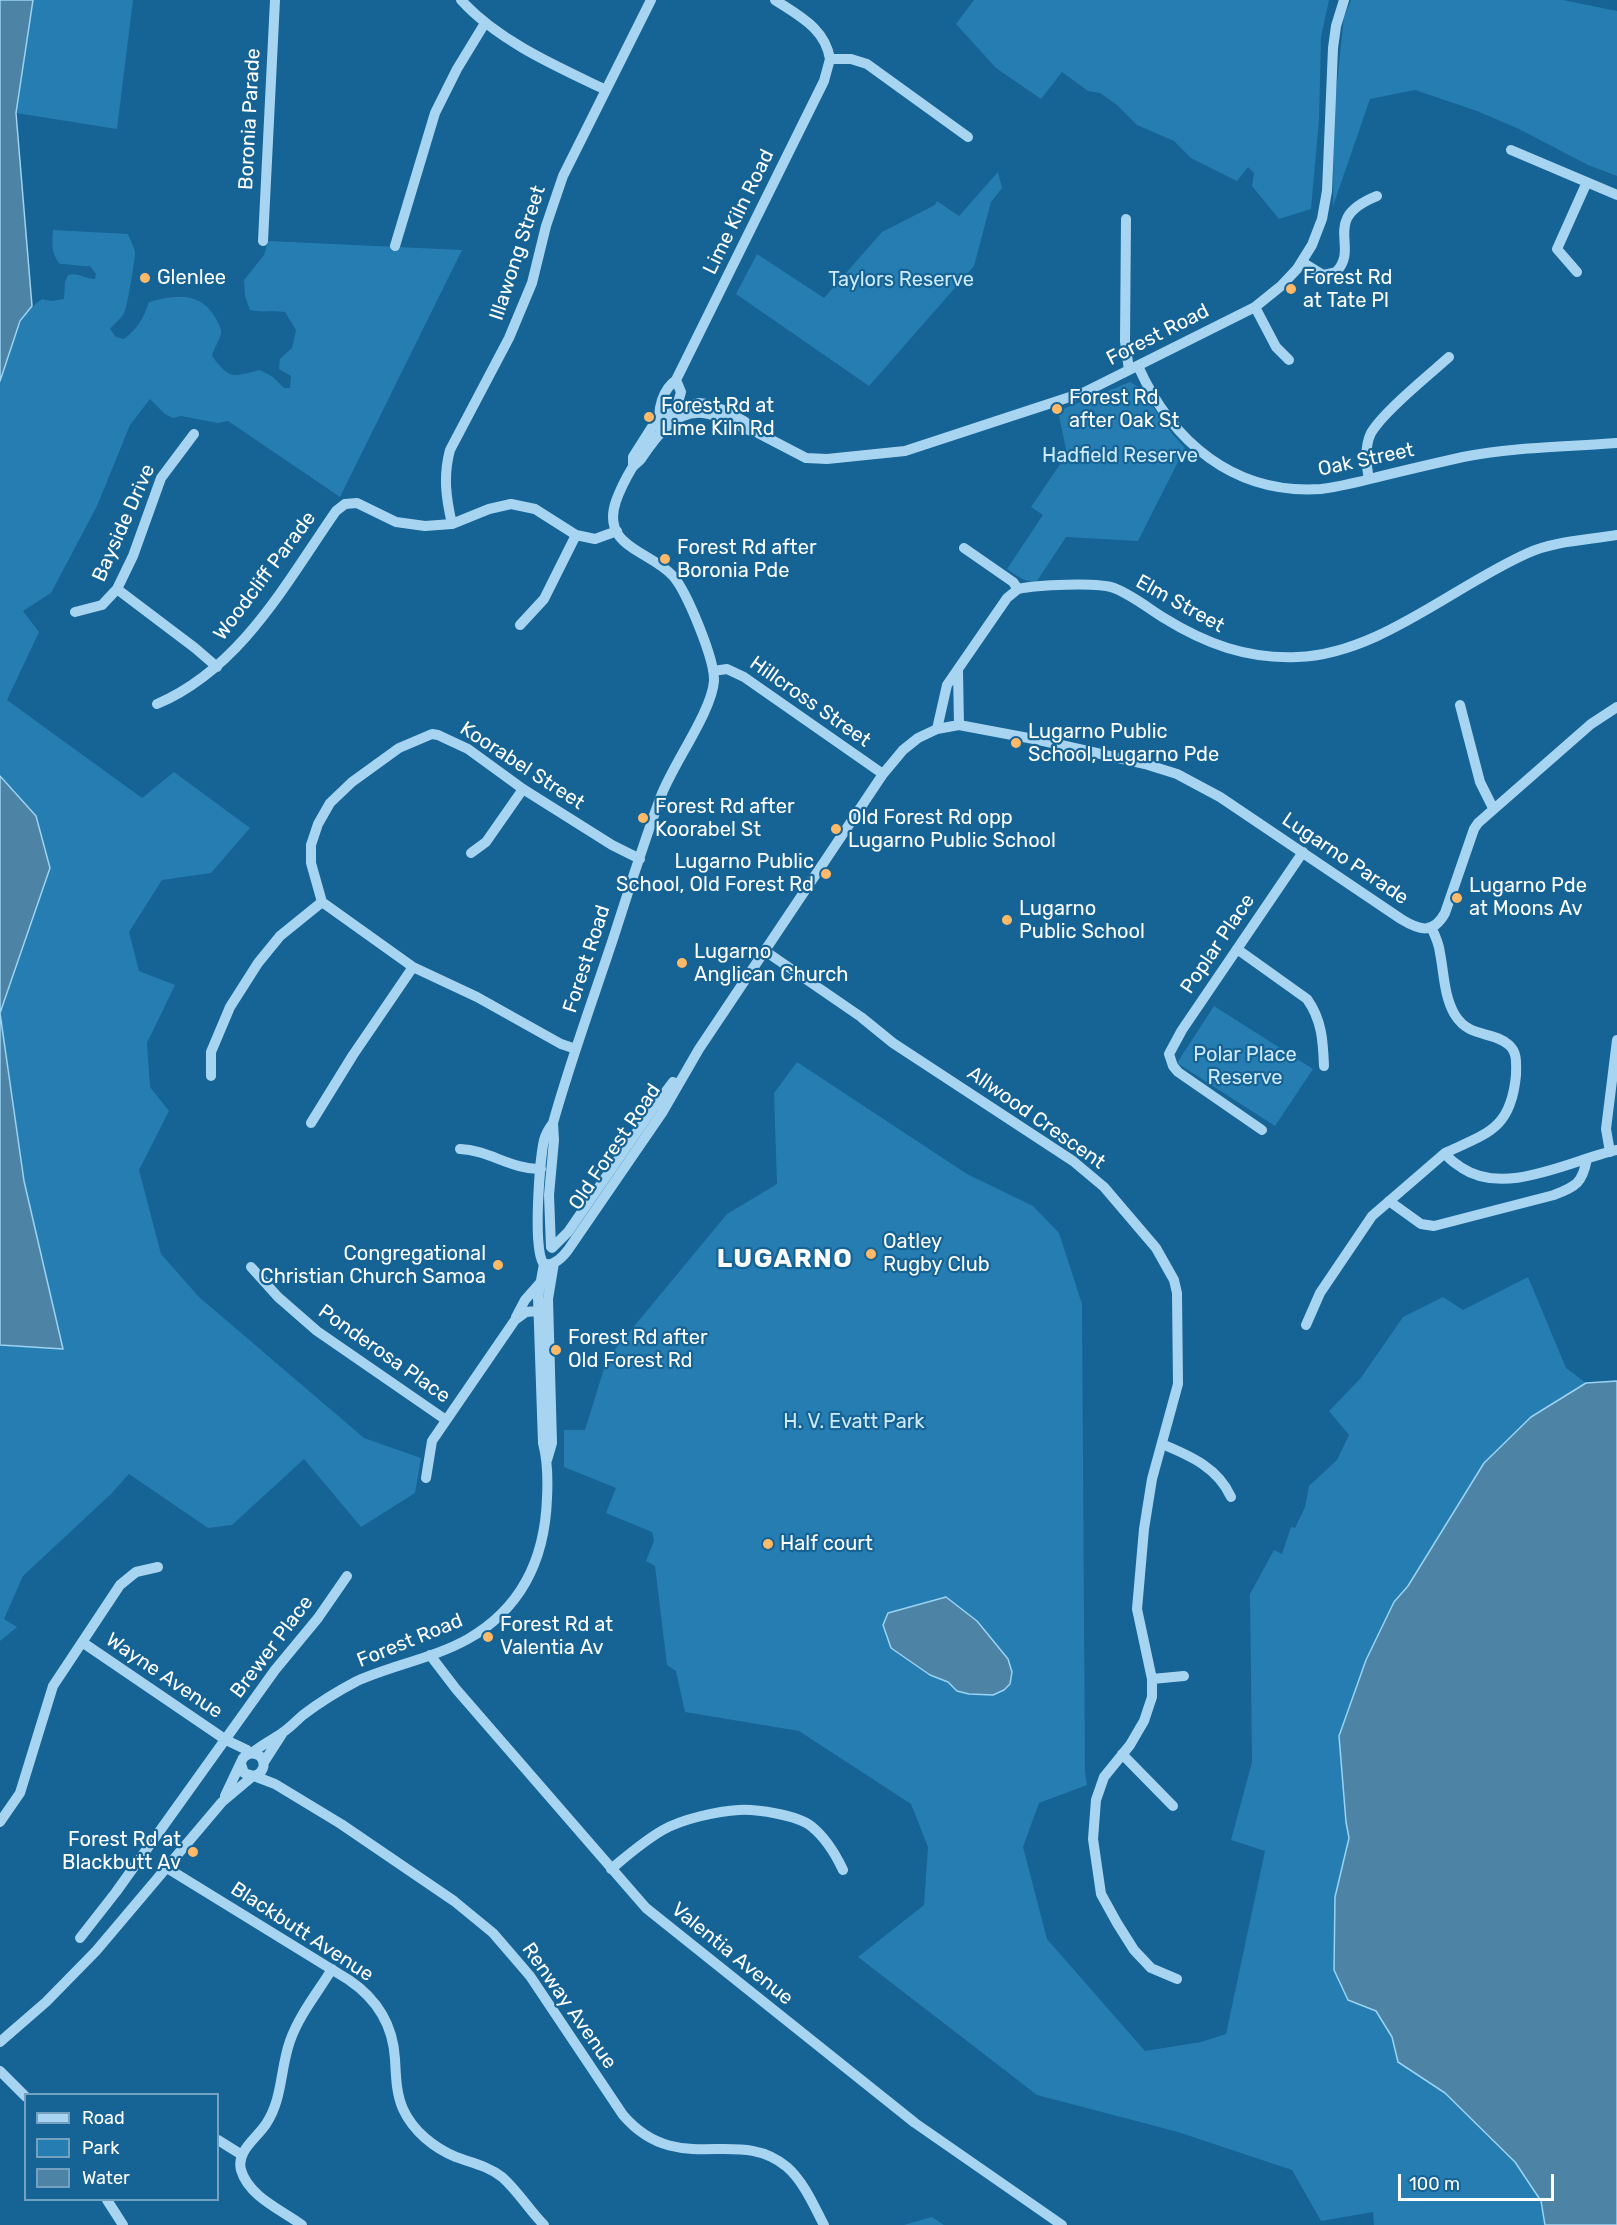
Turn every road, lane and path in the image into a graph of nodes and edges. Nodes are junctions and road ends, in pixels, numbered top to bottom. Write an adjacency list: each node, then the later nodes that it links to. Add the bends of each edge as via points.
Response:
1 (274, 0): 15 (street, Boronia Parade)
2 (461, 0): 6 (street)
3 (651, 0): 8 (street, Illawong Street)
4 (774, 0): 7 (street, via 817,30)
5 (1344, 0): 17 (street, Forest Road, via 1333,48 1326,201 1317,234)
6 (485, 23): 8 (street, via 542,59); 16 (street, via 435,113)
7 (830, 59): 9 (street, via 867,64); 23 (street, Lime Kiln Road, via 824,81)
8 (606, 90): 30 (street, Illawong Street, via 563,176 532,283 509,338 450,450 446,489)
9 (968, 137)
10 (1511, 150): 11 (street)
11 (1587, 182): 12 (street); 18 (street, via 1557,249)
12 (1617, 195)
13 (1377, 196): 17 (street, via 1350,212 1343,260 1336,272 1323,274)
14 (1126, 219): 22 (street, via 1125,341)
15 (262, 241)
16 (396, 246)
17 (1302, 262): 19 (street, Forest Road)
18 (1577, 272)
19 (1255, 307): 21 (street, via 1275,347); 22 (street, Forest Road)
20 (1449, 357): 29 (street, via 1371,433 1366,454)
21 (1289, 360)
22 (1134, 368): 27 (street, Forest Road, via 1068,398 904,451 812,459); 29 (street, Oak Street, via 1178,431 1208,458 1233,472 1267,484 1303,489)
23 (676, 380): 24 (street, Lime Kiln Road, via 681,393); 25 (street, Lime Kiln Road, via 669,385 659,411)
24 (676, 410): 25 (street, Forest Road); 27 (street, Forest Road, via 691,404 707,404 744,421)
25 (664, 425): 27 (street, Forest Road, via 687,415 705,413); 31 (street, Forest Road, via 642,441 633,458 615,507)
26 (194, 434): 35 (street, Bayside Drive, via 161,478)
27 (758, 434)
28 (1617, 443): 29 (street, Oak Street, via 1482,454)
29 (1369, 479)
30 (452, 524): 32 (street, via 489,508 512,504 535,509); 39 (street, Woodcliff Parade, via 413,526 357,503 340,506 254,629)
31 (616, 531): 32 (street, via 595,539); 40 (street, Forest Road, via 625,543 662,566 678,582)
32 (576, 535): 38 (street, via 544,599)
33 (1617, 535): 36 (street, Elm Street, via 1537,549 1370,639 1310,656 1256,656 1230,650 1187,632 1106,586)
34 (964, 548): 36 (street)
35 (117, 589): 37 (street, Bayside Drive, via 102,604); 39 (street)
36 (1018, 589): 41 (street, via 1005,601)
37 (75, 612)
38 (520, 625)
39 (217, 667): 42 (street, Woodcliff Parade, via 186,690)
40 (713, 671): 47 (street, Hillcross Street, via 726,669 740,674); 52 (street, Forest Road, via 709,700 664,789)
41 (958, 671): 45 (street); 46 (street, via 947,685)
42 (157, 704)
43 (1460, 705): 49 (street, via 1475,767)
44 (1617, 707): 49 (street, via 1591,724)
45 (959, 725): 46 (street, Old Forest Road); 50 (street, Lugarno Parade, via 1162,769 1205,788)
46 (937, 729): 47 (street, Old Forest Road, via 910,744)
47 (883, 774): 56 (street, Old Forest Road)
48 (523, 789): 51 (street, via 486,842); 52 (street, Koorabel Street); 53 (street, Koorabel Street, via 468,749 438,735 409,742 352,782 324,813 311,845 311,863)
49 (1493, 808): 54 (street, via 1474,829 1445,913)
50 (1303, 852): 54 (street, Lugarno Parade, via 1408,923 1419,929); 55 (street, Poplar Place)
51 (471, 853)
52 (640, 859): 59 (street, Forest Road)
53 (322, 902): 57 (street); 62 (street, via 280,936 258,963 230,1007 212,1052)
54 (1431, 927): 68 (street, via 1454,1014 1472,1031 1509,1045 1516,1056 1515,1084 1502,1122)
55 (1237, 949): 61 (street, via 1298,991 1314,1008 1321,1028); 65 (street, Poplar Place, via 1165,1060)
56 (765, 951): 60 (street, Old Forest Road); 82 (street, Allwood Crescent, via 893,1043 1073,1161 1104,1187 1156,1248 1177,1293 1178,1384)
57 (413, 967): 59 (street); 63 (street)
58 (1617, 1040): 67 (street, via 1606,1129)
59 (576, 1049): 64 (street, Forest Road)
60 (699, 1049): 73 (street, Old Forest Road); 75 (street, Old Forest Road, via 662,1113 568,1250)
61 (1324, 1066)
62 (211, 1076)
63 (311, 1123)
64 (553, 1123): 70 (street, Forest Road, via 546,1134); 72 (street, Forest Road)
65 (1262, 1130)
66 (460, 1149): 70 (street, via 489,1154 522,1168)
67 (1613, 1151): 69 (street)
68 (1445, 1153): 69 (street, via 1468,1173 1517,1179); 71 (street)
69 (1587, 1160): 71 (street, via 1581,1180 1573,1187 1434,1226 1421,1224)
70 (541, 1169): 75 (street, Forest Road, via 538,1204)
71 (1389, 1201): 80 (street, via 1372,1216 1320,1293)
72 (550, 1224): 73 (street, Old Forest Road); 74 (street, Forest Road)
73 (572, 1227): 74 (street, Old Forest Road)
74 (551, 1248): 75 (street, Forest Road, via 556,1252)
75 (548, 1260): 77 (street, Forest Road); 78 (street, Forest Road)
76 (251, 1267): 81 (street, Ponderosa Place, via 317,1331)
77 (540, 1283): 78 (street, Forest Road); 79 (street, Ponderosa Place)
78 (544, 1311): 79 (street, via 523,1313); 88 (street, Forest Road, via 552,1443 547,1460 544,1534 537,1560 524,1585 488,1626)
79 (514, 1320): 81 (street, Ponderosa Place)
80 (1306, 1325)
81 (446, 1420): 83 (street, Ponderosa Place, via 432,1441)
82 (1162, 1444): 84 (street, via 1209,1467); 90 (street, Allwood Crescent, via 1150,1489 1137,1609)
83 (426, 1478)
84 (1231, 1497)
85 (158, 1567): 87 (street, Wayne Avenue, via 136,1572 120,1585)
86 (347, 1576): 92 (street, Brewer Place)
87 (82, 1642): 92 (street, Wayne Avenue); 100 (street, Wayne Avenue, via 52,1686 20,1792)
88 (430, 1655): 91 (street, Forest Road, via 345,1688); 102 (street, Valentia Avenue)
89 (1184, 1676): 90 (street)
90 (1152, 1679): 93 (street, Allwood Crescent, via 1152,1697 1144,1721)
91 (284, 1732): 94 (street, Forest Road); 95 (street, Forest Road)
92 (226, 1740): 94 (street, Wayne Avenue); 104 (street)
93 (1122, 1754): 99 (street); 106 (street, Allwood Crescent, via 1104,1777 1096,1800 1093,1839 1101,1894 1134,1950 1151,1968)
94 (246, 1758): 95 (street, via 260,1756); 96 (street, via 244,1773); 98 (street)
95 (264, 1765): 96 (street); 97 (street, Renway Avenue)
96 (254, 1776): 97 (street, Renway Avenue); 98 (street)
97 (275, 1784): 116 (street, Renway Avenue, via 406,1868 493,1933 519,1962 623,2115 639,2131 680,2149 751,2151 771,2157 794,2175)
98 (222, 1802): 101 (street)
99 (1173, 1806)
100 (0, 1822)
101 (167, 1868): 105 (street, Blackbutt Avenue); 107 (street, via 96,1951)
102 (611, 1869): 103 (street, via 664,1829 740,1810 804,1822 823,1838); 117 (street, Valentia Avenue, via 655,1916 868,2086 934,2137)
103 (843, 1870)
104 (80, 1938)
105 (332, 1969): 111 (street, via 290,2040 281,2090 271,2116); 115 (street, Blackbutt Avenue, via 360,1987 383,2014 392,2035 400,2101 415,2127 437,2148 501,2177)
106 (1178, 1979)
107 (0, 2043)
108 (0, 2071): 109 (street)
109 (24, 2095)
110 (219, 2141): 111 (street)
111 (242, 2155): 114 (street, via 241,2169 249,2183 263,2198)
112 (108, 2201): 113 (street)
113 (123, 2225)
114 (302, 2225)
115 (544, 2225)
116 (824, 2225)
117 (1062, 2225)

